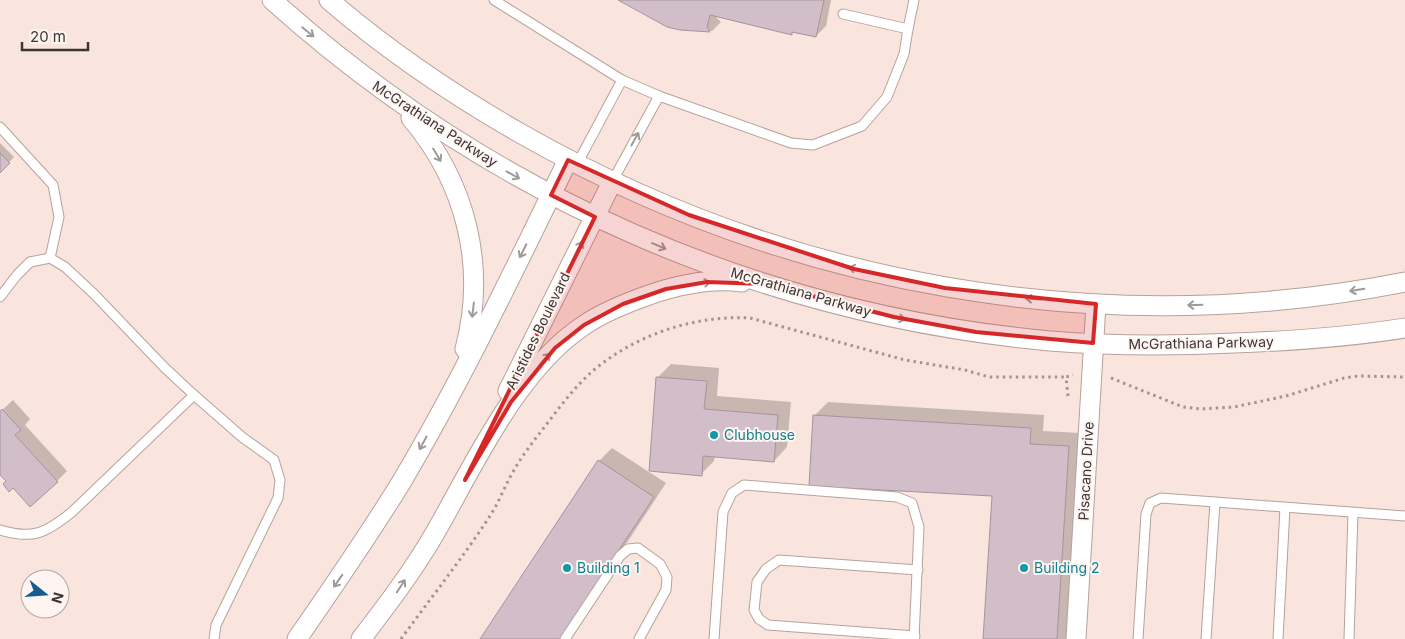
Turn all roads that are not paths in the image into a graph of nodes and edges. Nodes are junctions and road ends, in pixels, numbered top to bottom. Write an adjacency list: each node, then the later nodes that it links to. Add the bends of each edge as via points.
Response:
1 (272, 0): 9 (street, McGrathiana Parkway, one-way to 9)
2 (329, 0): 11 (street, via 438,82)
3 (494, 0): 7 (lane)
4 (914, 0): 6 (lane)
5 (843, 14): 6 (lane)
6 (908, 29): 8 (lane, via 904,54 887,97 862,126 813,145 791,143)
7 (622, 80): 8 (lane); 11 (lane)
8 (659, 96): 12 (lane, one-way to 8)
9 (398, 102): 13 (street, McGrathiana Parkway, one-way to 13, via 453,139); 23 (street, one-way to 23, via 426,135 444,167 470,236 474,263 470,331)
10 (0, 127): 15 (lane, via 54,185 59,217)
11 (572, 163): 12 (street); 13 (street)
12 (612, 182): 14 (street, Aristides Boulevard); 19 (street, one-way to 12, via 1014,298 854,269 759,241)
13 (551, 195): 14 (street, McGrathiana Parkway); 23 (street, one-way to 23)
14 (595, 217): 17 (street, McGrathiana Parkway, one-way to 17, via 661,247); 24 (street, Aristides Boulevard, one-way to 14)
15 (50, 258): 18 (lane, via 30,262); 22 (lane, via 65,266)
16 (1405, 282): 19 (street, one-way to 19, via 1259,302 1193,306)
17 (764, 284): 21 (street, McGrathiana Parkway, one-way to 21, via 903,319 985,333); 24 (street, Aristides Boulevard, one-way to 17, via 533,372 555,348 584,325 623,304 666,289 707,282)
18 (0, 298)
19 (1096, 304): 21 (street, Pisacano Drive)
20 (1405, 328): 21 (street, McGrathiana Parkway, via 1300,341 1196,345)
21 (1093, 343): 38 (street, Pisacano Drive)
22 (194, 395): 29 (lane, via 56,525 36,534); 32 (lane, via 274,460 280,480 278,498 216,625)
23 (447, 400): 33 (street, one-way to 33, via 350,564)
24 (464, 480): 34 (street, Aristides Boulevard, one-way to 24, via 434,535)
25 (1215, 502): 26 (lane); 39 (lane, via 1161,498 1150,502 1146,514); 40 (lane)
26 (1285, 508): 27 (lane); 41 (lane)
27 (1354, 513): 28 (lane); 42 (lane)
28 (1405, 516)
29 (0, 530)
30 (918, 570): 31 (lane); 31 (lane, via 779,560 766,569 757,582 754,610 768,625); 37 (lane, via 919,527 912,503 897,497 744,485 732,494 723,512)
31 (915, 637)
32 (214, 639)
33 (297, 639)
34 (361, 639)
35 (564, 639): 36 (lane, via 620,556 628,549 638,548 660,564 667,577 666,590)
36 (639, 639)
37 (714, 639)
38 (1076, 639)
39 (1138, 639)
40 (1206, 639)
41 (1278, 639)
42 (1349, 639)

